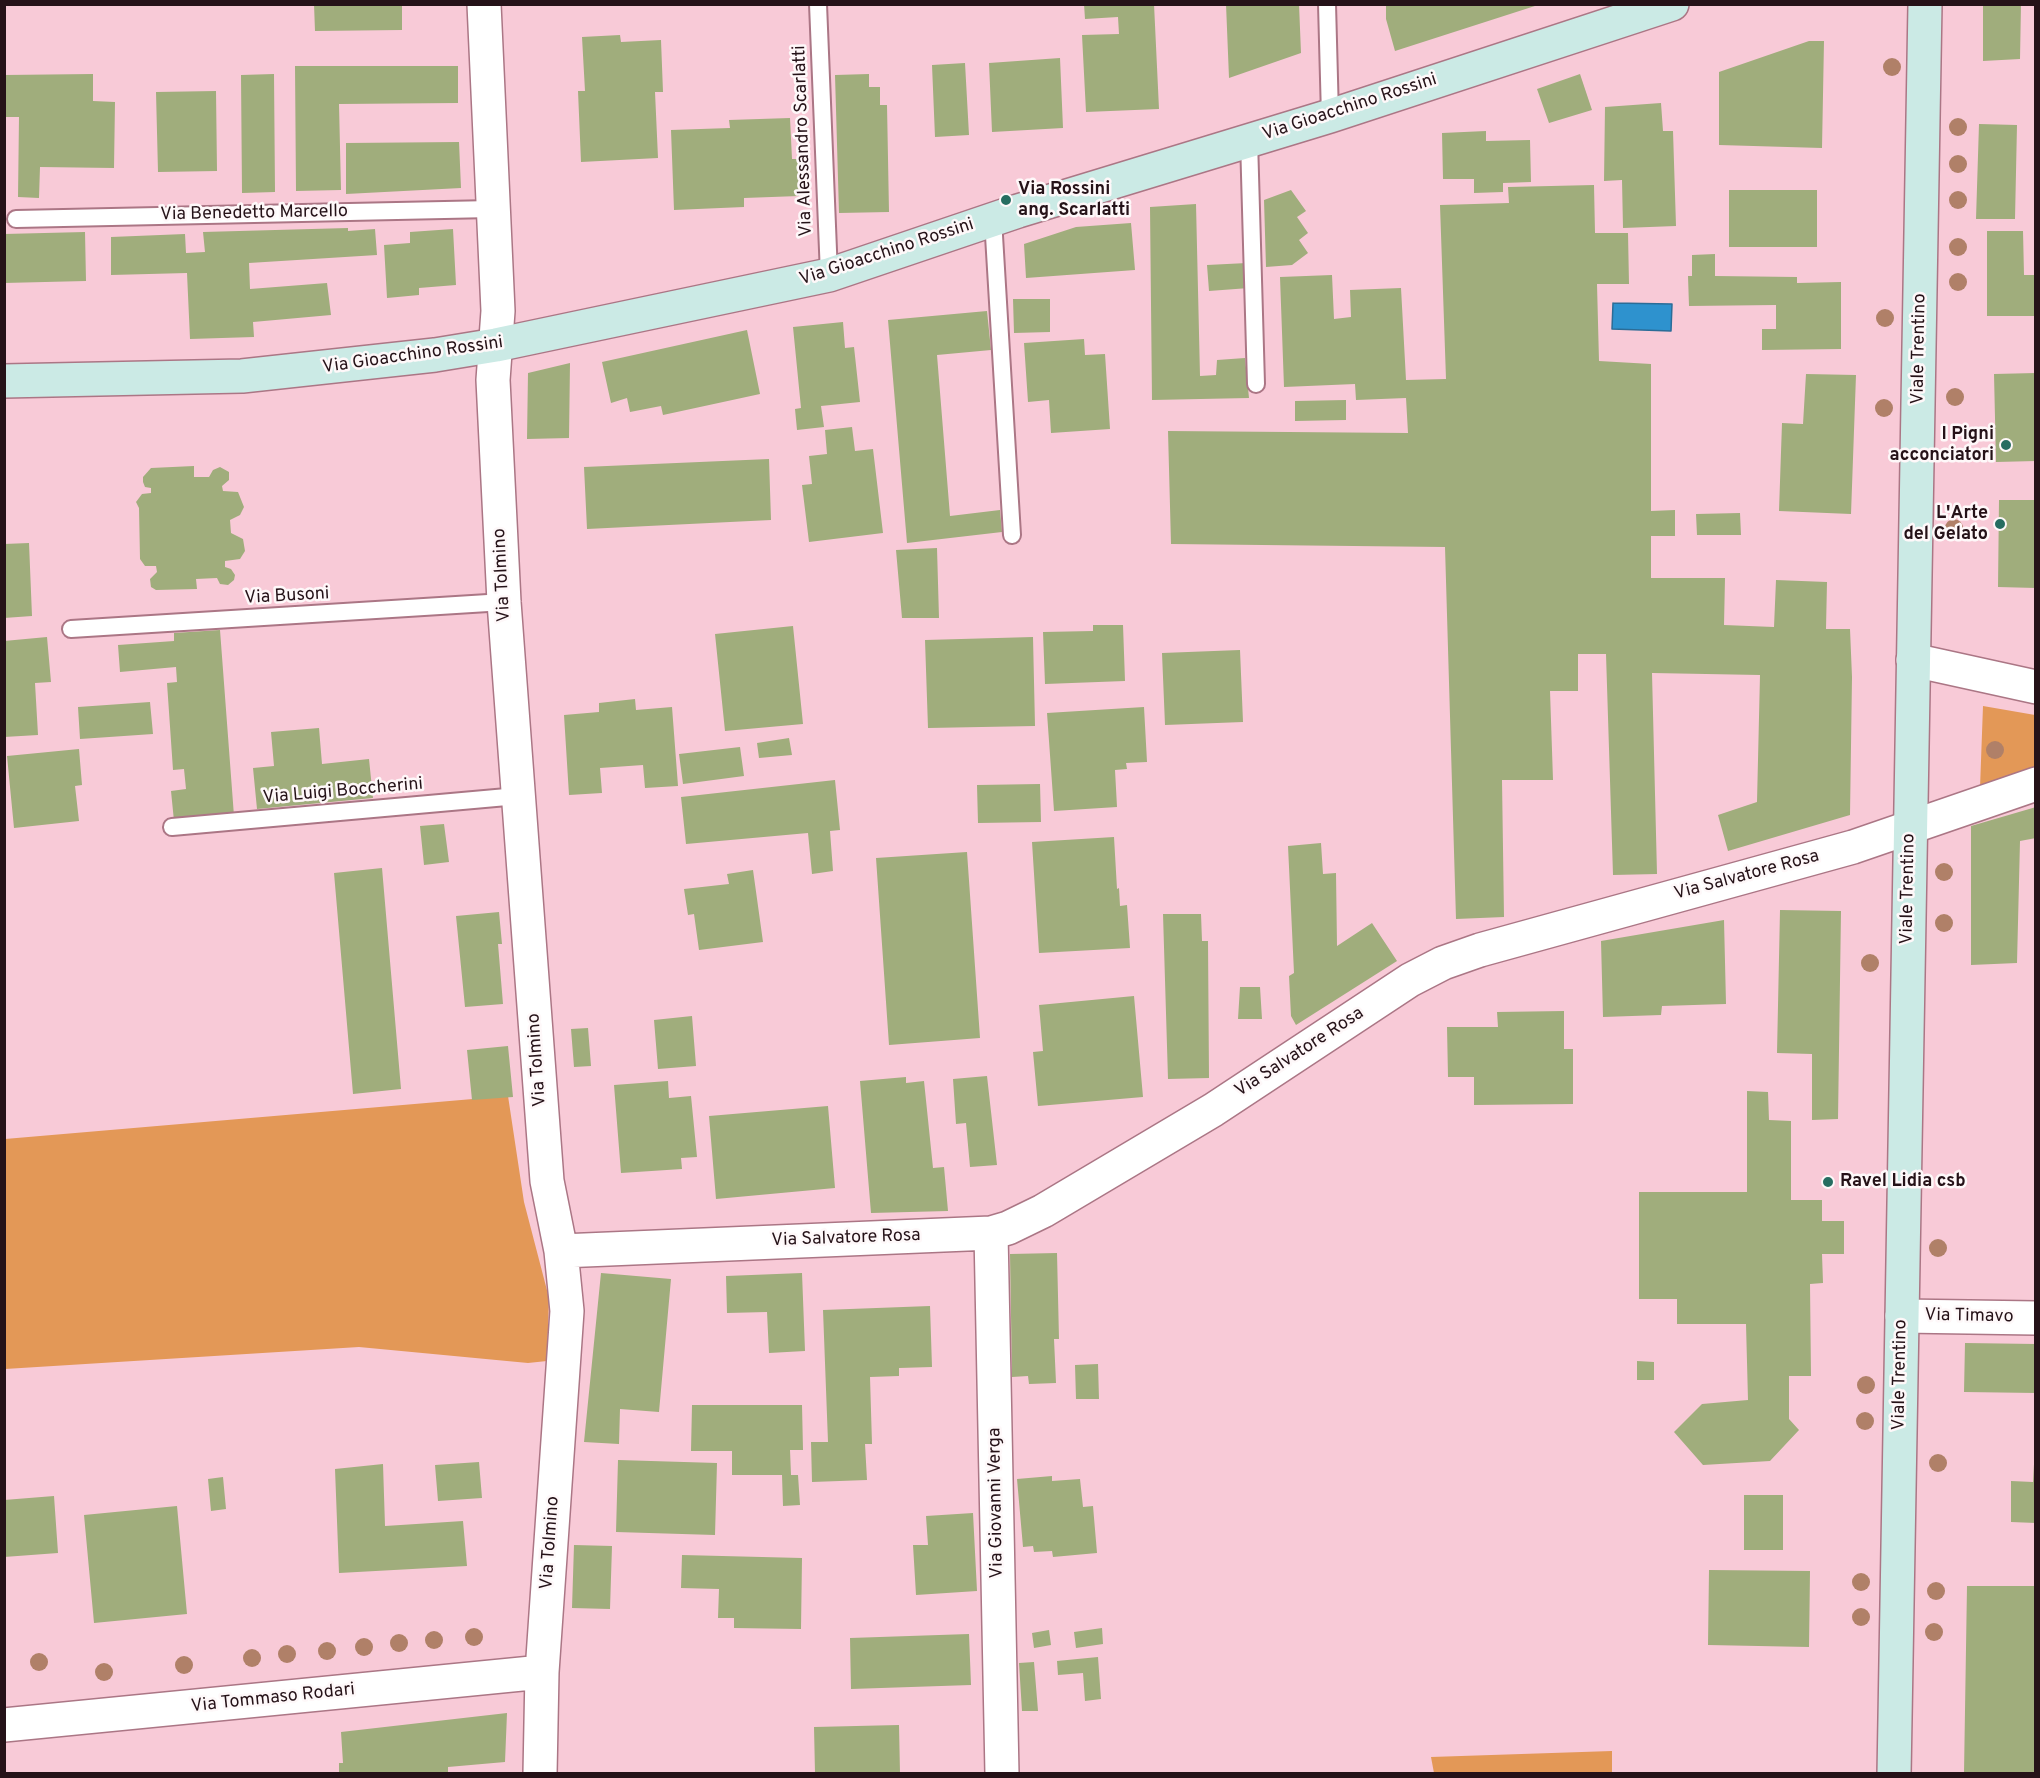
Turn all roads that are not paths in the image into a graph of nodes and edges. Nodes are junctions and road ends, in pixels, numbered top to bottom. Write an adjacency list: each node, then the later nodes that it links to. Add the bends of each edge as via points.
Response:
1 (484, 4): 9 (street)
2 (818, 4): 12 (lane, Via Alessandro Scarlatti)
3 (1327, 4): 7 (lane)
4 (1671, 4): 6 (street, Via Gioacchino Rossini)
5 (1925, 4): 19 (street, Viale Trentino)
6 (1616, 13): 7 (street, Via Gioacchino Rossini)
7 (1330, 116): 8 (street, Via Gioacchino Rossini)
8 (1249, 140): 11 (street, Via Gioacchino Rossini); 15 (lane)
9 (492, 209): 10 (lane, Via Benedetto Marcello); 13 (street, via 498,311)
10 (16, 219)
11 (993, 219): 12 (street, Via Gioacchino Rossini); 16 (lane)
12 (829, 275): 13 (street, Via Gioacchino Rossini)
13 (495, 345): 14 (street, Via Gioacchino Rossini, via 242,376); 17 (street, Via Tolmino, via 493,380)
14 (4, 381)
15 (1256, 384)
16 (1012, 535)
17 (504, 603): 18 (lane, Via Busoni); 22 (street, Via Tolmino)
18 (71, 629)
19 (1913, 660): 20 (street); 24 (street, Viale Trentino)
20 (2036, 687)
21 (2036, 784): 24 (street, Via Salvatore Rosa)
22 (518, 796): 23 (lane, Via Luigi Boccherini); 26 (street, Via Tolmino, via 547,1181)
23 (172, 827)
24 (1910, 828): 25 (street, Via Salvatore Rosa, via 1470,953 1429,969 1193,1122 1043,1211); 27 (street, Viale Trentino)
25 (991, 1233): 26 (street, Via Salvatore Rosa); 32 (street, Via Giovanni Verga)
26 (561, 1251): 29 (street, Via Tolmino, via 566,1336)
27 (1902, 1316): 28 (street, Via Timavo); 33 (street, Viale Trentino)
28 (2036, 1318)
29 (542, 1672): 30 (street, Via Tommaso Rodari); 31 (street, Via Tolmino)
30 (4, 1725)
31 (540, 1773)
32 (1002, 1773)
33 (1894, 1773)

